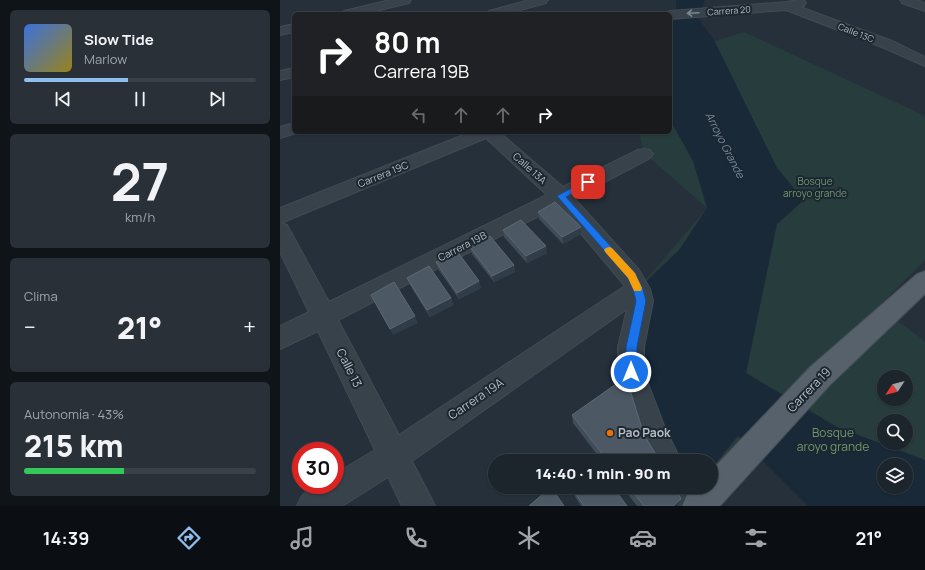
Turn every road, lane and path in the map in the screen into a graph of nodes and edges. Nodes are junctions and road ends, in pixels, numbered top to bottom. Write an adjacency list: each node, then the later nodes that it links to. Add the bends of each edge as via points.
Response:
1 (405, 0): 8 (street)
2 (542, 0): 5 (street)
3 (811, 0): 6 (street, Carrera 20)
4 (906, 0): 7 (street)
5 (521, 2): 9 (street); 10 (street)
6 (787, 6): 11 (street, Carrera 20, one-way to 11); 14 (street, Calle 13C, via 887,44)
7 (925, 7)
8 (351, 11)
9 (498, 12)
10 (537, 12)
11 (672, 14)
12 (292, 28): 13 (street)
13 (280, 31)
14 (925, 62)
15 (292, 73): 16 (street)
16 (280, 76)
17 (292, 129): 18 (street)
18 (280, 132)
19 (482, 134): 23 (street, Carrera 19C)
20 (489, 134): 22 (street, Calle 13A)
21 (644, 154): 22 (street, Carrera 19B)
22 (561, 196): 26 (street, Calle 13A, via 631,276); 27 (street, Carrera 19B)
23 (280, 216)
24 (280, 230): 27 (street, Calle 13)
25 (925, 280): 35 (main road, Carrera 19, via 820,376)
26 (638, 289): 29 (street, Calle 13A, via 641,301 632,347 631,372 653,436); 30 (street, Carrera 19A)
27 (323, 316): 28 (street, Carrera 19B); 30 (street, Calle 13)
28 (280, 338)
29 (662, 454)
30 (393, 456): 32 (street, Carrera 19A); 33 (street, Calle 13)
31 (684, 494): 34 (street)
32 (313, 506)
33 (419, 506)
34 (690, 506)
35 (698, 506)

